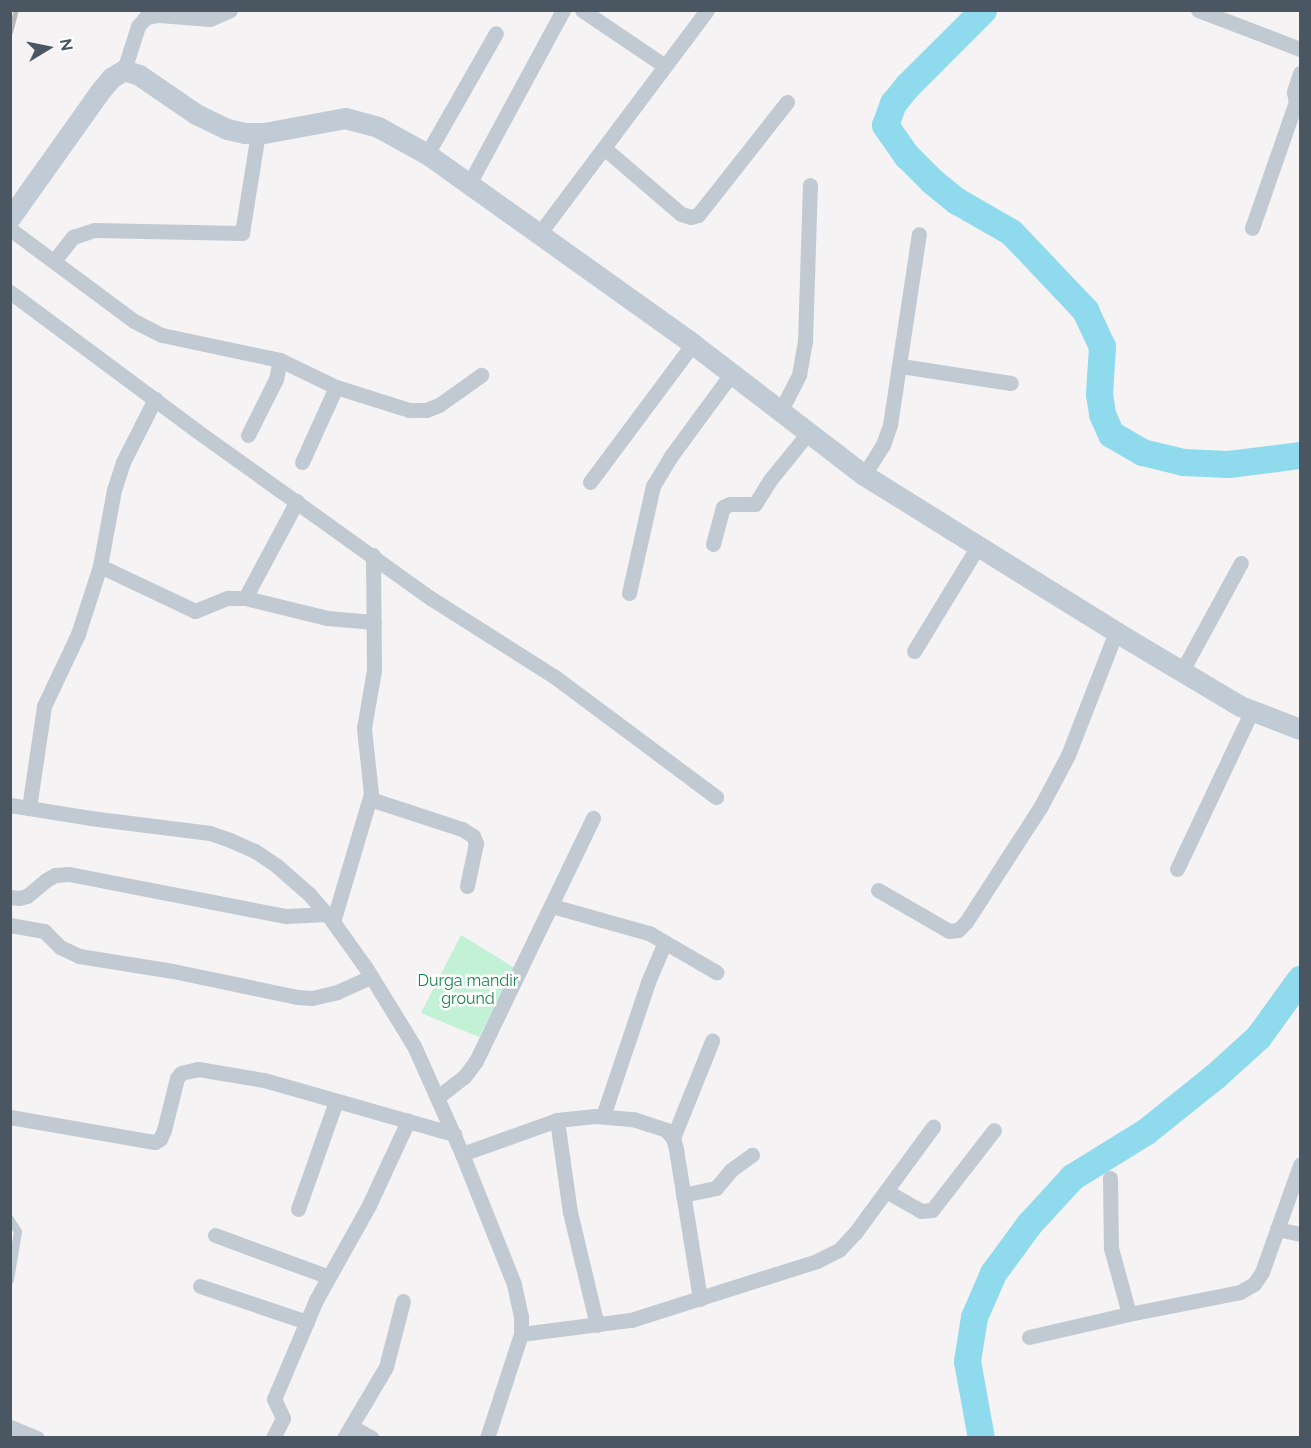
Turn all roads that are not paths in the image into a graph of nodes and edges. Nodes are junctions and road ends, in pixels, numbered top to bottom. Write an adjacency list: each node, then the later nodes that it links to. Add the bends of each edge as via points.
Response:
1 (230, 10): 6 (street, via 210,19)
2 (563, 10): 17 (street)
3 (582, 10): 9 (street)
4 (707, 10): 9 (street)
5 (1198, 10): 8 (street)
6 (146, 14): 10 (street)
7 (496, 33): 16 (street)
8 (1300, 49)
9 (666, 66): 15 (street)
10 (124, 70): 14 (street, via 139,75 196,114 227,129); 19 (street, via 101,90)
11 (1300, 73): 13 (street, via 1294,92)
12 (787, 102): 15 (street, via 698,215 691,217 681,214)
13 (1298, 104): 20 (street)
14 (258, 133): 16 (street, via 345,118 378,127); 24 (street, via 242,233 94,230 73,237)
15 (604, 148): 22 (street)
16 (427, 154): 17 (street)
17 (469, 184): 22 (street)
18 (810, 185): 34 (street, via 805,342 799,375)
19 (10, 218)
20 (1252, 228)
21 (10, 229): 24 (street)
22 (539, 234): 26 (street)
23 (918, 234): 28 (street)
24 (54, 261): 27 (street, via 149,330)
25 (10, 292): 33 (street)
26 (693, 344): 29 (street); 39 (street)
27 (280, 360): 32 (street); 36 (street, via 276,379)
28 (901, 366): 31 (street); 38 (street, via 887,435)
29 (732, 373): 34 (street); 46 (street, via 653,486)
30 (481, 375): 32 (street, via 426,410 409,410)
31 (1011, 383)
32 (336, 387): 37 (street)
33 (155, 399): 40 (street); 45 (street, via 123,462)
34 (780, 412): 35 (street)
35 (808, 433): 38 (street); 41 (street, via 755,504 723,507)
36 (248, 435)
37 (302, 462)
38 (864, 475): 42 (street)
39 (590, 482)
40 (297, 501): 43 (street); 47 (street)
41 (713, 544)
42 (978, 546): 49 (street); 50 (street)
43 (373, 555): 48 (street); 54 (street, via 432,599 555,677)
44 (1240, 563): 51 (street)
45 (100, 566): 47 (street, via 195,611 228,598); 57 (street, via 78,634 44,706)
46 (629, 593)
47 (245, 598): 48 (street, via 327,618)
48 (374, 622): 55 (street, via 374,670 364,728)
49 (1116, 632): 51 (street); 61 (street, via 1068,755 1041,806 966,922 958,930 949,931)
50 (914, 651)
51 (1182, 671): 52 (street)
52 (1252, 710): 53 (street); 59 (street)
53 (1300, 729)
54 (716, 797)
55 (370, 799): 60 (street, via 474,836); 64 (street)
56 (10, 805): 57 (street)
57 (29, 808): 64 (street, via 210,833 230,840 277,866)
58 (593, 818): 63 (street)
59 (1177, 869)
60 (467, 886)
61 (878, 890)
62 (10, 897): 64 (street, via 27,896 46,880 69,874 286,916)
63 (552, 906): 66 (street, via 649,933); 70 (street, via 476,1061 464,1077)
64 (330, 918): 68 (street)
65 (10, 925): 68 (street, via 44,931 60,947 79,956 297,997 337,992)
66 (665, 942): 67 (street); 72 (street)
67 (716, 972)
68 (371, 977): 70 (street, via 414,1046)
69 (712, 1041): 79 (street)
70 (438, 1097): 78 (street)
71 (336, 1101): 73 (street, via 264,1080 198,1069 181,1073 177,1078 164,1130 154,1142); 75 (street); 86 (street)
72 (603, 1116): 74 (street); 79 (street, via 657,1126)
73 (10, 1117)
74 (557, 1120): 80 (street); 98 (street, via 570,1212)
75 (408, 1121): 78 (street); 91 (street, via 369,1205)
76 (933, 1127): 84 (street)
77 (994, 1130): 84 (street, via 932,1210 921,1211)
78 (454, 1134): 80 (street)
79 (673, 1138): 85 (street)
80 (462, 1154): 99 (street, via 514,1284)
81 (752, 1155): 85 (street, via 731,1170 716,1188)
82 (1300, 1165): 88 (street)
83 (1110, 1178): 96 (street, via 1111,1248)
84 (886, 1191): 94 (street, via 839,1250 788,1272)
85 (684, 1195): 94 (street)
86 (298, 1209)
87 (10, 1219): 92 (lane, via 18,1232)
88 (1277, 1228): 89 (street); 96 (street, via 1254,1284 1240,1292)
89 (1300, 1234)
90 (215, 1235): 91 (street)
91 (329, 1277): 97 (street)
92 (10, 1280)
93 (200, 1286): 97 (street)
94 (700, 1299): 98 (street, via 631,1320)
95 (403, 1301): 102 (street, via 389,1360)
96 (1129, 1314): 100 (street)
97 (307, 1322): 104 (street, via 274,1399 283,1418)
98 (597, 1325): 99 (street)
99 (521, 1334): 106 (street)
100 (1029, 1337)
101 (10, 1426): 103 (street)
102 (347, 1432): 105 (street)
103 (37, 1437)
104 (273, 1437)
105 (372, 1437)
106 (486, 1437)

